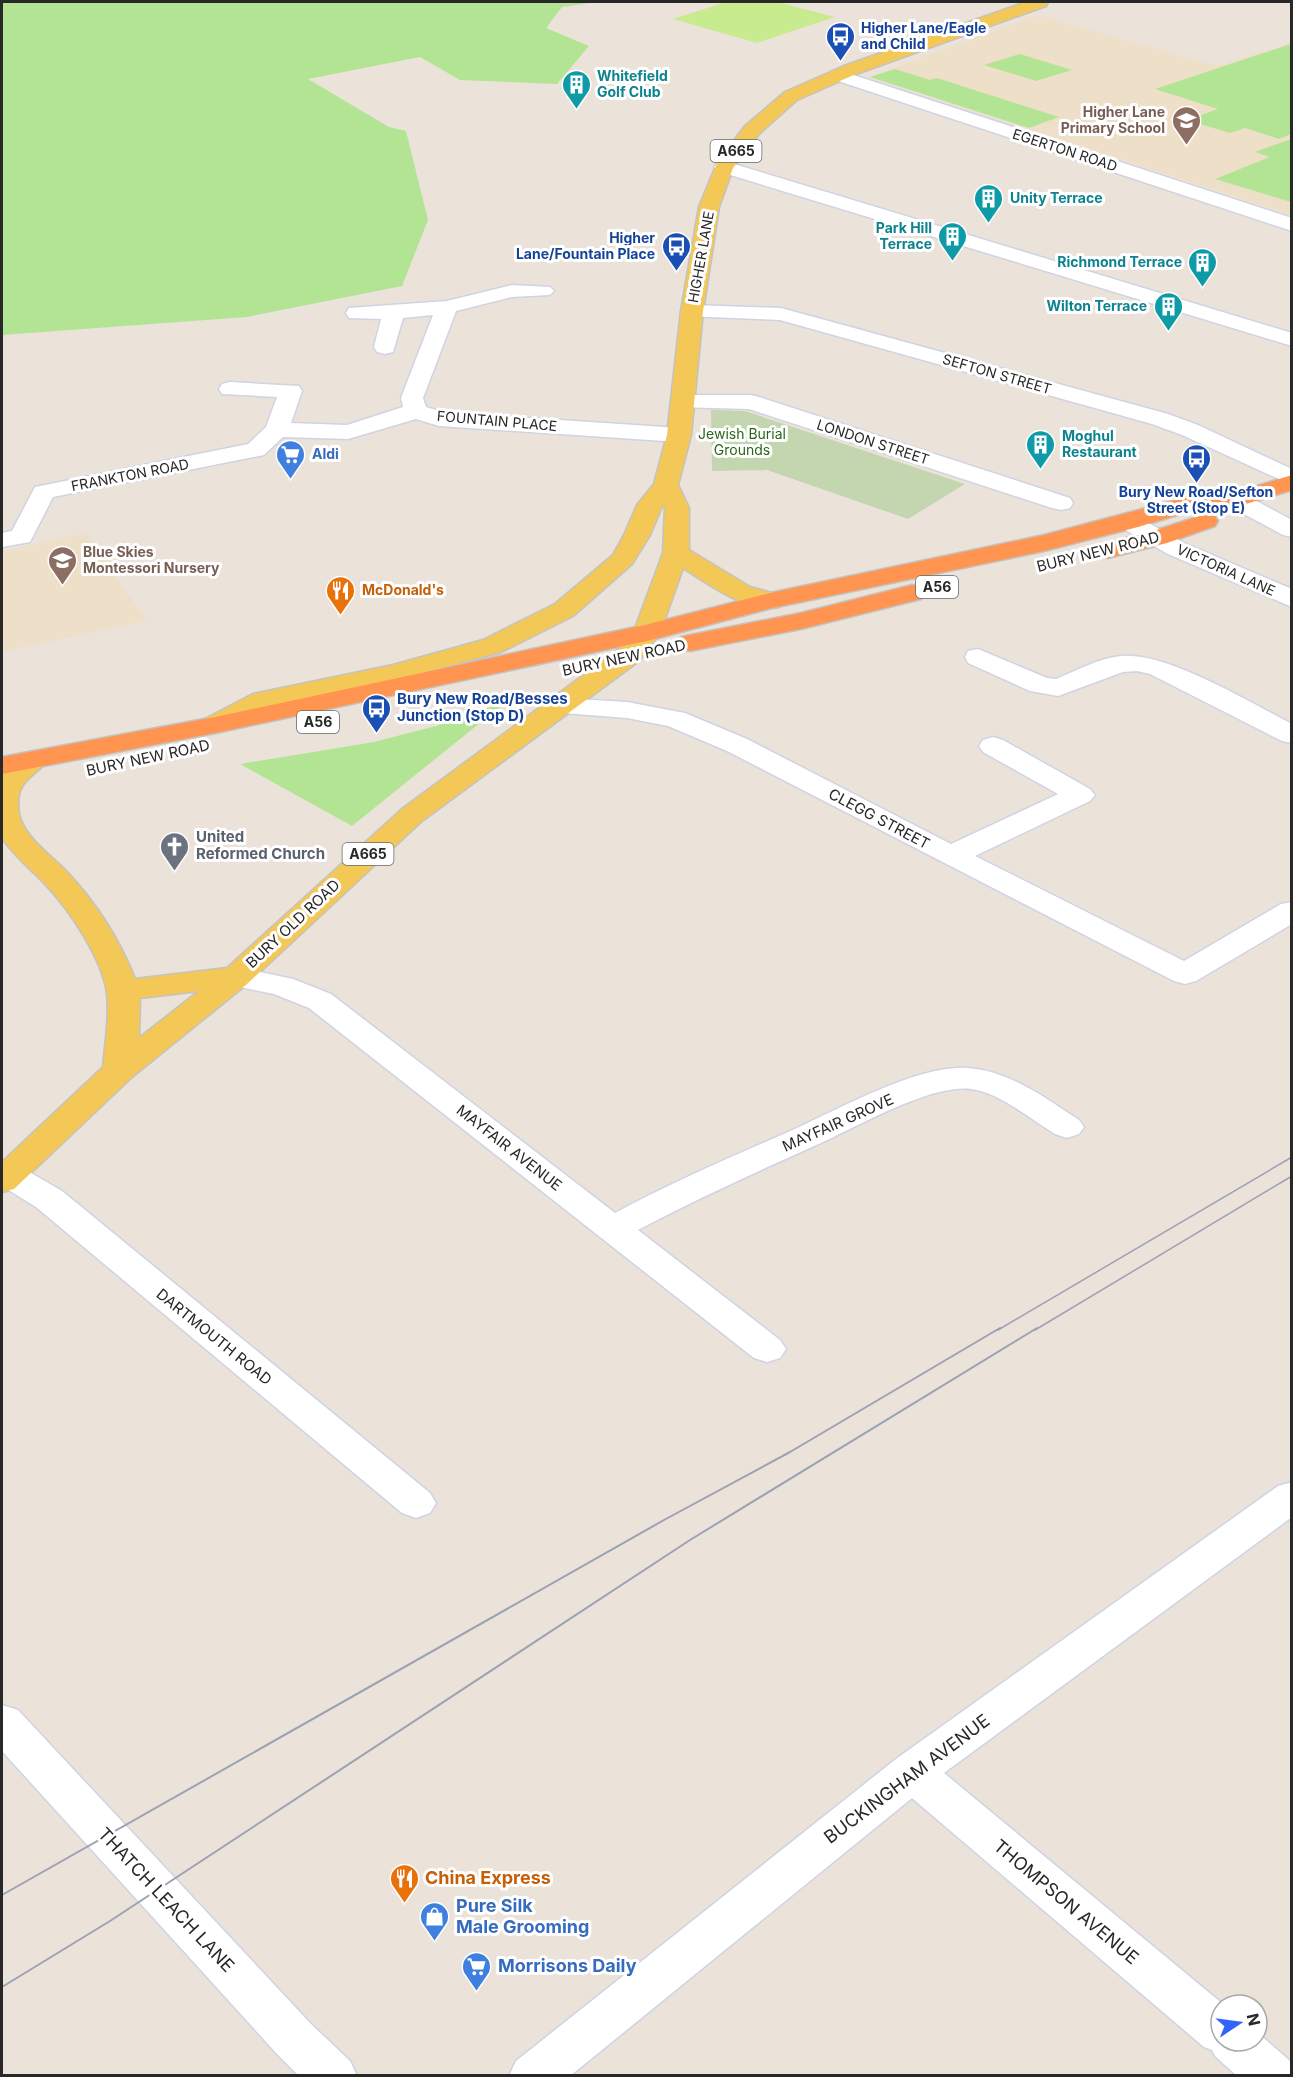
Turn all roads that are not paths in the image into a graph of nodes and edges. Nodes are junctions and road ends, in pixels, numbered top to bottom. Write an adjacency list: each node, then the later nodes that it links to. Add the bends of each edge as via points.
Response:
1 (1040, 2): 2 (main road, HIGHER LANE / A665)
2 (838, 75): 3 (main road, HIGHER LANE / A665, via 790,96 752,130); 4 (street, EGERTON ROAD)
3 (724, 167): 7 (main road, HIGHER LANE / A665, via 709,207); 10 (street)
4 (1292, 225)
5 (543, 291): 6 (street, via 512,291)
6 (447, 307): 9 (street); 14 (street, FOUNTAIN PLACE, via 412,398)
7 (692, 311): 13 (main road, HIGHER LANE / A665); 17 (street, SEFTON STREET, via 781,314 1160,419)
8 (357, 313): 9 (street)
9 (393, 313): 11 (street)
10 (1292, 340)
11 (385, 347)
12 (230, 389): 15 (street, FRANKTON ROAD, via 291,391)
13 (682, 402): 16 (main road, HIGHER LANE / A665); 20 (street, LONDON STREET, via 751,402 1019,497)
14 (416, 411): 15 (street, via 348,432); 16 (street, FOUNTAIN PLACE, via 439,419)
15 (277, 430): 24 (street, FRANKTON ROAD, via 256,450 44,492 21,537)
16 (679, 435): 18 (main road, HIGHER LANE / A665)
17 (1292, 480): 19 (highway, BURY NEW ROAD / A56)
18 (666, 485): 25 (main road, via 677,508); 31 (main road, via 649,505 622,559 564,610 492,646 396,672 263,700)
19 (1236, 500): 21 (highway, BURY NEW ROAD / A56, via 1210,498); 22 (street); 23 (highway, BURY NEW ROAD / A56, via 1218,517)
20 (1061, 503)
21 (1129, 522): 23 (street, VICTORIA LANE); 27 (highway, BURY NEW ROAD / A56)
22 (1292, 530)
23 (1158, 538): 26 (street, VICTORIA LANE); 28 (highway, BURY NEW ROAD / A56, via 801,621)
24 (2, 540)
25 (676, 553): 27 (main road, via 741,593); 28 (main road)
26 (1292, 599)
27 (770, 601): 28 (highway, BURY NEW ROAD / A56)
28 (638, 644): 30 (main road, BURY OLD ROAD / A665); 31 (highway, BURY NEW ROAD / A56); 35 (highway, BURY NEW ROAD / A56, via 535,677)
29 (978, 657): 32 (street, via 1040,685 1058,688 1119,664 1159,668)
30 (560, 706): 37 (street, CLEGG STREET, via 627,710 675,719 737,745); 39 (main road, BURY OLD ROAD / A665, via 411,814)
31 (215, 725): 34 (highway, BURY NEW ROAD / A56)
32 (1292, 735)
33 (993, 746): 37 (street, via 1080,795)
34 (34, 760): 35 (main road)
35 (3, 780): 36 (main road)
36 (7, 833): 40 (main road, via 56,878 94,929)
37 (951, 856): 38 (street, CLEGG STREET, via 1185,974)
38 (1292, 911)
39 (236, 977): 40 (main road); 41 (main road, BURY OLD ROAD / A665); 44 (street, MAYFAIR AVENUE, via 282,986 320,1001)
40 (123, 990): 41 (main road)
41 (120, 1070): 43 (main road, BURY OLD ROAD / A665)
42 (1067, 1127): 44 (street, MAYFAIR GROVE, via 1013,1094 986,1082 957,1077 868,1109)
43 (4, 1175): 47 (street, DARTMOUTH ROAD, via 49,1199)
44 (612, 1228): 45 (street, MAYFAIR AVENUE)
45 (767, 1349)
46 (1292, 1496): 49 (street, BUCKINGHAM AVENUE)
47 (416, 1503)
48 (2, 1722): 52 (street, THATCH LEACH LANE, via 294,2039)
49 (912, 1772): 50 (street, THOMPSON AVENUE); 53 (street, BUCKINGHAM AVENUE)
50 (1209, 2022)
51 (1246, 2053): 54 (street)
52 (333, 2076)
53 (533, 2076)
54 (1273, 2076)

